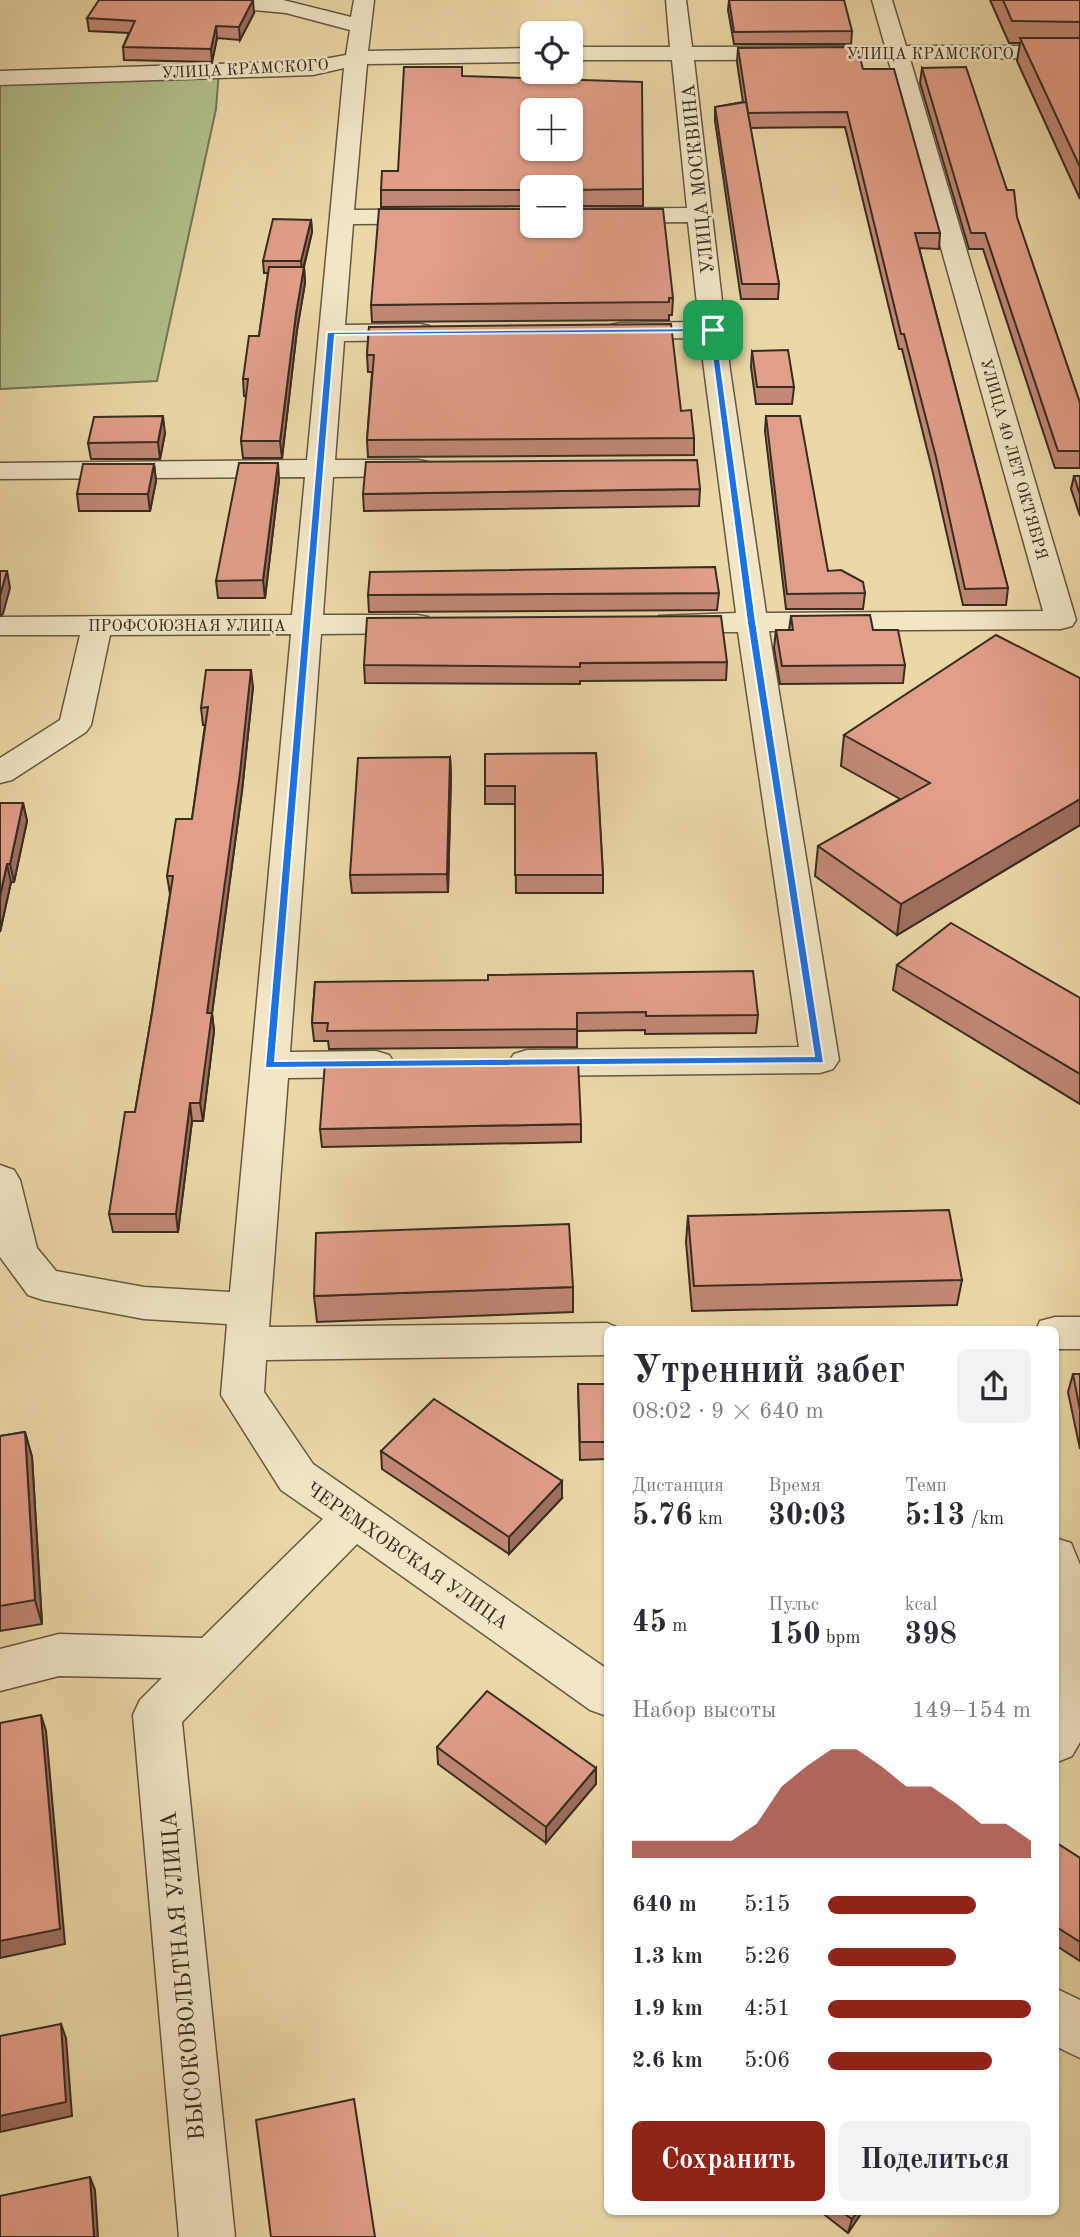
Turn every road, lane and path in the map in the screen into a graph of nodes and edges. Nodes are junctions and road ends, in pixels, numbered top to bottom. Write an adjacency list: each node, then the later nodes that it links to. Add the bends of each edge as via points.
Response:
1 (209, 0): 4 (street)
2 (676, 0): 8 (street, УЛИЦА МОСКВИНА)
3 (882, 0): 6 (street, УЛИЦА 40 ЛЕТ ОКТЯБРЯ)
4 (362, 13): 10 (street, ЧЕРЕМХОВСКАЯ УЛИЦА)
5 (1080, 52): 6 (street, УЛИЦА КРАМСКОГО)
6 (898, 53): 8 (street, УЛИЦА КРАМСКОГО); 23 (street, УЛИЦА 40 ЛЕТ ОКТЯБРЯ, via 1061,620)
7 (583, 54): 8 (street, УЛИЦА КРАМСКОГО)
8 (684, 54): 12 (street, УЛИЦА МОСКВИНА)
9 (520, 55): 10 (street, УЛИЦА КРАМСКОГО, via 380,55)
10 (357, 60): 11 (street, УЛИЦА КРАМСКОГО, via 313,68); 15 (street, ЧЕРЕМХОВСКАЯ УЛИЦА)
11 (0, 78)
12 (701, 215): 14 (street); 16 (street, УЛИЦА МОСКВИНА)
13 (520, 216): 15 (street)
14 (583, 216)
15 (341, 217): 18 (street, ЧЕРЕМХОВСКАЯ УЛИЦА)
16 (713, 330): 17 (street); 23 (street, УЛИЦА МОСКВИНА, via 716,465)
17 (590, 331)
18 (331, 332): 19 (street); 21 (street, ЧЕРЕМХОВСКАЯ УЛИЦА)
19 (440, 332)
20 (443, 467): 21 (street)
21 (319, 468): 22 (street); 26 (street, ЧЕРЕМХОВСКАЯ УЛИЦА)
22 (0, 471)
23 (752, 622): 24 (street); 30 (street, УЛИЦА МОСКВИНА, via 820,1060)
24 (640, 623)
25 (445, 624): 26 (street, ПРОФСОЮЗНАЯ УЛИЦА)
26 (306, 625): 28 (street, ПРОФСОЮЗНАЯ УЛИЦА); 32 (street, ЧЕРЕМХОВСКАЯ УЛИЦА)
27 (0, 626): 28 (street, ПРОФСОЮЗНАЯ УЛИЦА)
28 (97, 626): 29 (street, via 75,725)
29 (0, 773)
30 (503, 1063)
31 (407, 1064): 32 (street)
32 (269, 1065): 34 (street, ЧЕРЕМХОВСКАЯ УЛИЦА)
33 (0, 1180): 34 (street, via 18,1253 43,1284)
34 (247, 1327): 37 (street); 38 (street, ЧЕРЕМХОВСКАЯ УЛИЦА, via 242,1395 297,1477)
35 (1059, 1333): 36 (street)
36 (1080, 1333)
37 (604, 1339)
38 (354, 1517): 40 (street); 42 (street, ЧЕРЕМХОВСКАЯ УЛИЦА)
39 (1059, 1571): 43 (street, via 1078,1637)
40 (213, 1660): 41 (street, via 59,1655); 46 (street, ВЫСОКОВОЛЬТНАЯ УЛИЦА, via 157,1715)
41 (0, 1670)
42 (604, 1693)
43 (1059, 1734)
44 (1059, 2017): 45 (street)
45 (1080, 2032)
46 (207, 2237)

